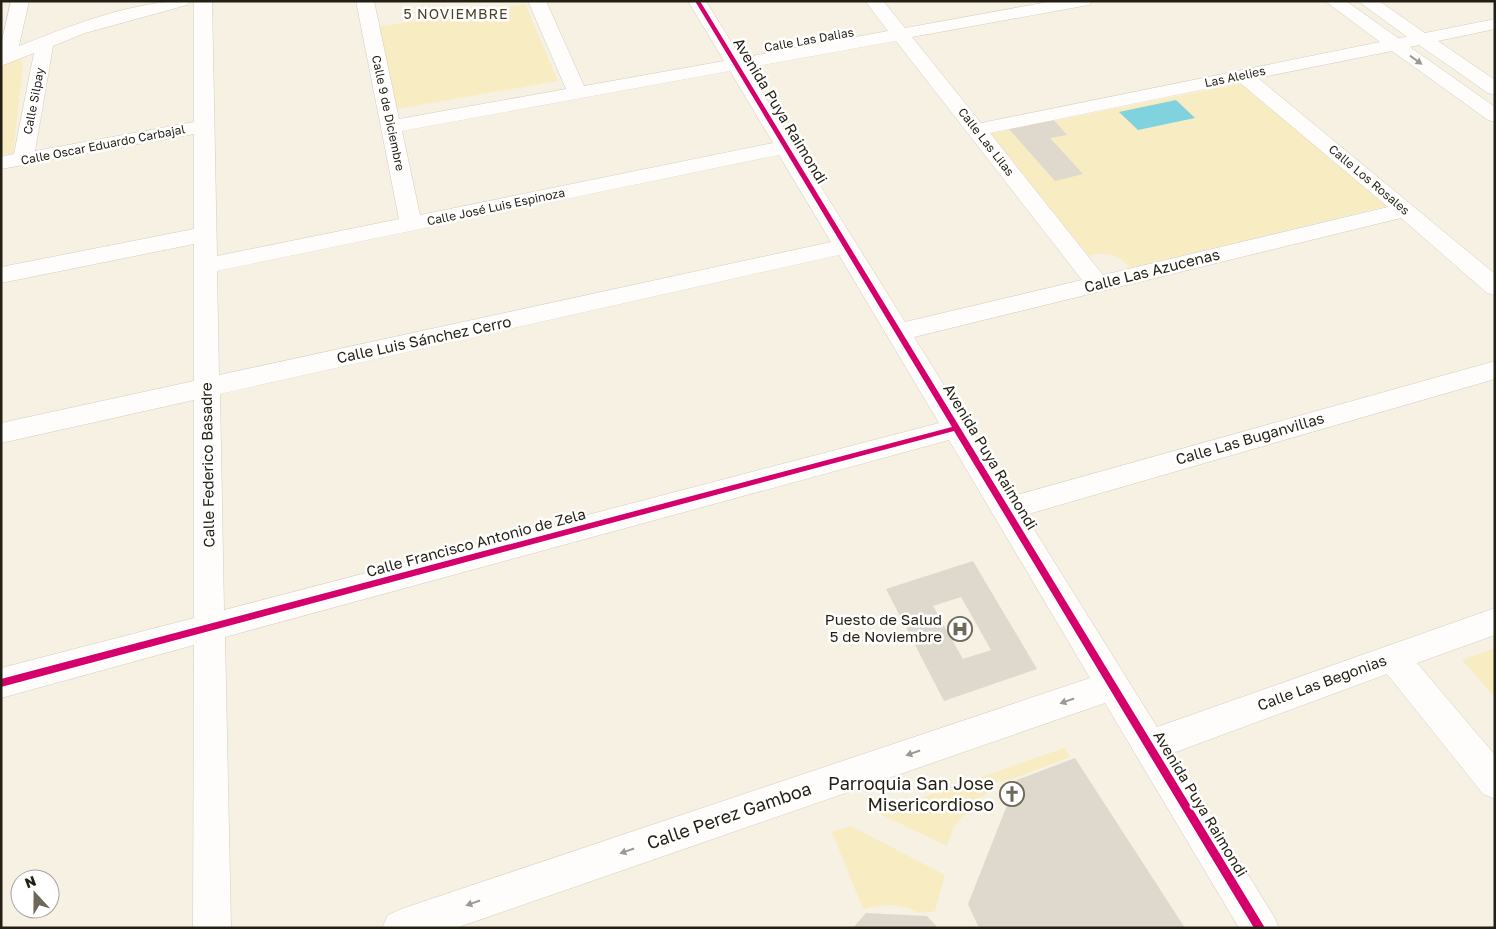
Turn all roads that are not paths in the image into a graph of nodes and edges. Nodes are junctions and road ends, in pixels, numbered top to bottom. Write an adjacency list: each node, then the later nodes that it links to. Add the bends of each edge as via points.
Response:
1 (20, 1): 16 (street, via 11,44)
2 (181, 1): 14 (street, via 79,29)
3 (203, 1): 22 (street, Calle Federico Basadre)
4 (365, 1): 23 (street, Calle 9 de Diciembre)
5 (537, 1): 20 (street)
6 (697, 1): 17 (street, Avenida Puya Raimondi)
7 (874, 1): 12 (street, Calle Las Lilas)
8 (1083, 1): 12 (street, Calle Las Dalias)
9 (1334, 1): 15 (street)
10 (1367, 1): 13 (street)
11 (1495, 24): 13 (street, Las Alelies)
12 (900, 34): 17 (street, Calle Las Dalias); 24 (street, Calle Las Lilas)
13 (1421, 39): 15 (street, Las Alelies); 19 (street)
14 (43, 43): 16 (street); 26 (street, Calle Silpay)
15 (1394, 44): 18 (street, Las Alelies); 21 (street, one-way to 21)
16 (3, 59)
17 (735, 64): 20 (street, Calle Las Dalias); 25 (street, Avenida Puya Raimondi)
18 (1242, 76): 24 (street, Las Alelies); 28 (street, Calle Los Rosales)
19 (1495, 90)
20 (577, 93): 23 (street, Calle Las Dalias)
21 (1495, 116)
22 (204, 126): 26 (street, Calle Oscar Eduardo Carbajal); 30 (street, Calle Federico Basadre)
23 (390, 127): 29 (street, Calle 9 de Diciembre)
24 (976, 130): 34 (street, Calle Las Lilas)
25 (786, 147): 29 (street, Calle José Luis Espinoza); 31 (street, Avenida Puya Raimondi)
26 (23, 160): 27 (street, Calle Oscar Eduardo Carbajal)
27 (1, 164)
28 (1405, 210): 34 (street, Calle Las Azucenas); 35 (street, Calle Los Rosales)
29 (411, 224): 32 (street, Calle José Luis Espinoza)
30 (206, 234): 32 (street, Calle Federico Basadre); 33 (street)
31 (846, 246): 36 (street, Avenida Puya Raimondi); 38 (street, Calle Luis Sánchez Cerro)
32 (206, 266): 38 (street, Calle Federico Basadre)
33 (1, 275)
34 (1098, 284): 36 (street, Calle Las Azucenas)
35 (1495, 287)
36 (898, 332): 39 (street, Avenida Puya Raimondi)
37 (1495, 370): 41 (street, Calle Las Buganvillas)
38 (207, 388): 40 (street, Calle Luis Sánchez Cerro); 43 (street, Calle Federico Basadre)
39 (957, 428): 41 (street, Avenida Puya Raimondi); 43 (street, Calle Francisco Antonio de Zela)
40 (1, 433)
41 (1006, 509): 46 (street, Avenida Puya Raimondi)
42 (1495, 621): 44 (street, Calle Las Begonias)
43 (210, 628): 45 (street, Calle Francisco Antonio de Zela); 49 (street, Calle Federico Basadre)
44 (1393, 658): 47 (street, Calle Las Begonias); 48 (street)
45 (1, 683)
46 (1113, 685): 47 (street, Avenida Puya Raimondi); 50 (street, Calle Perez Gamboa, one-way to 50)
47 (1148, 746): 51 (street, Avenida Puya Raimondi)
48 (1495, 782)
49 (212, 928)
50 (401, 928)
51 (1260, 928)

